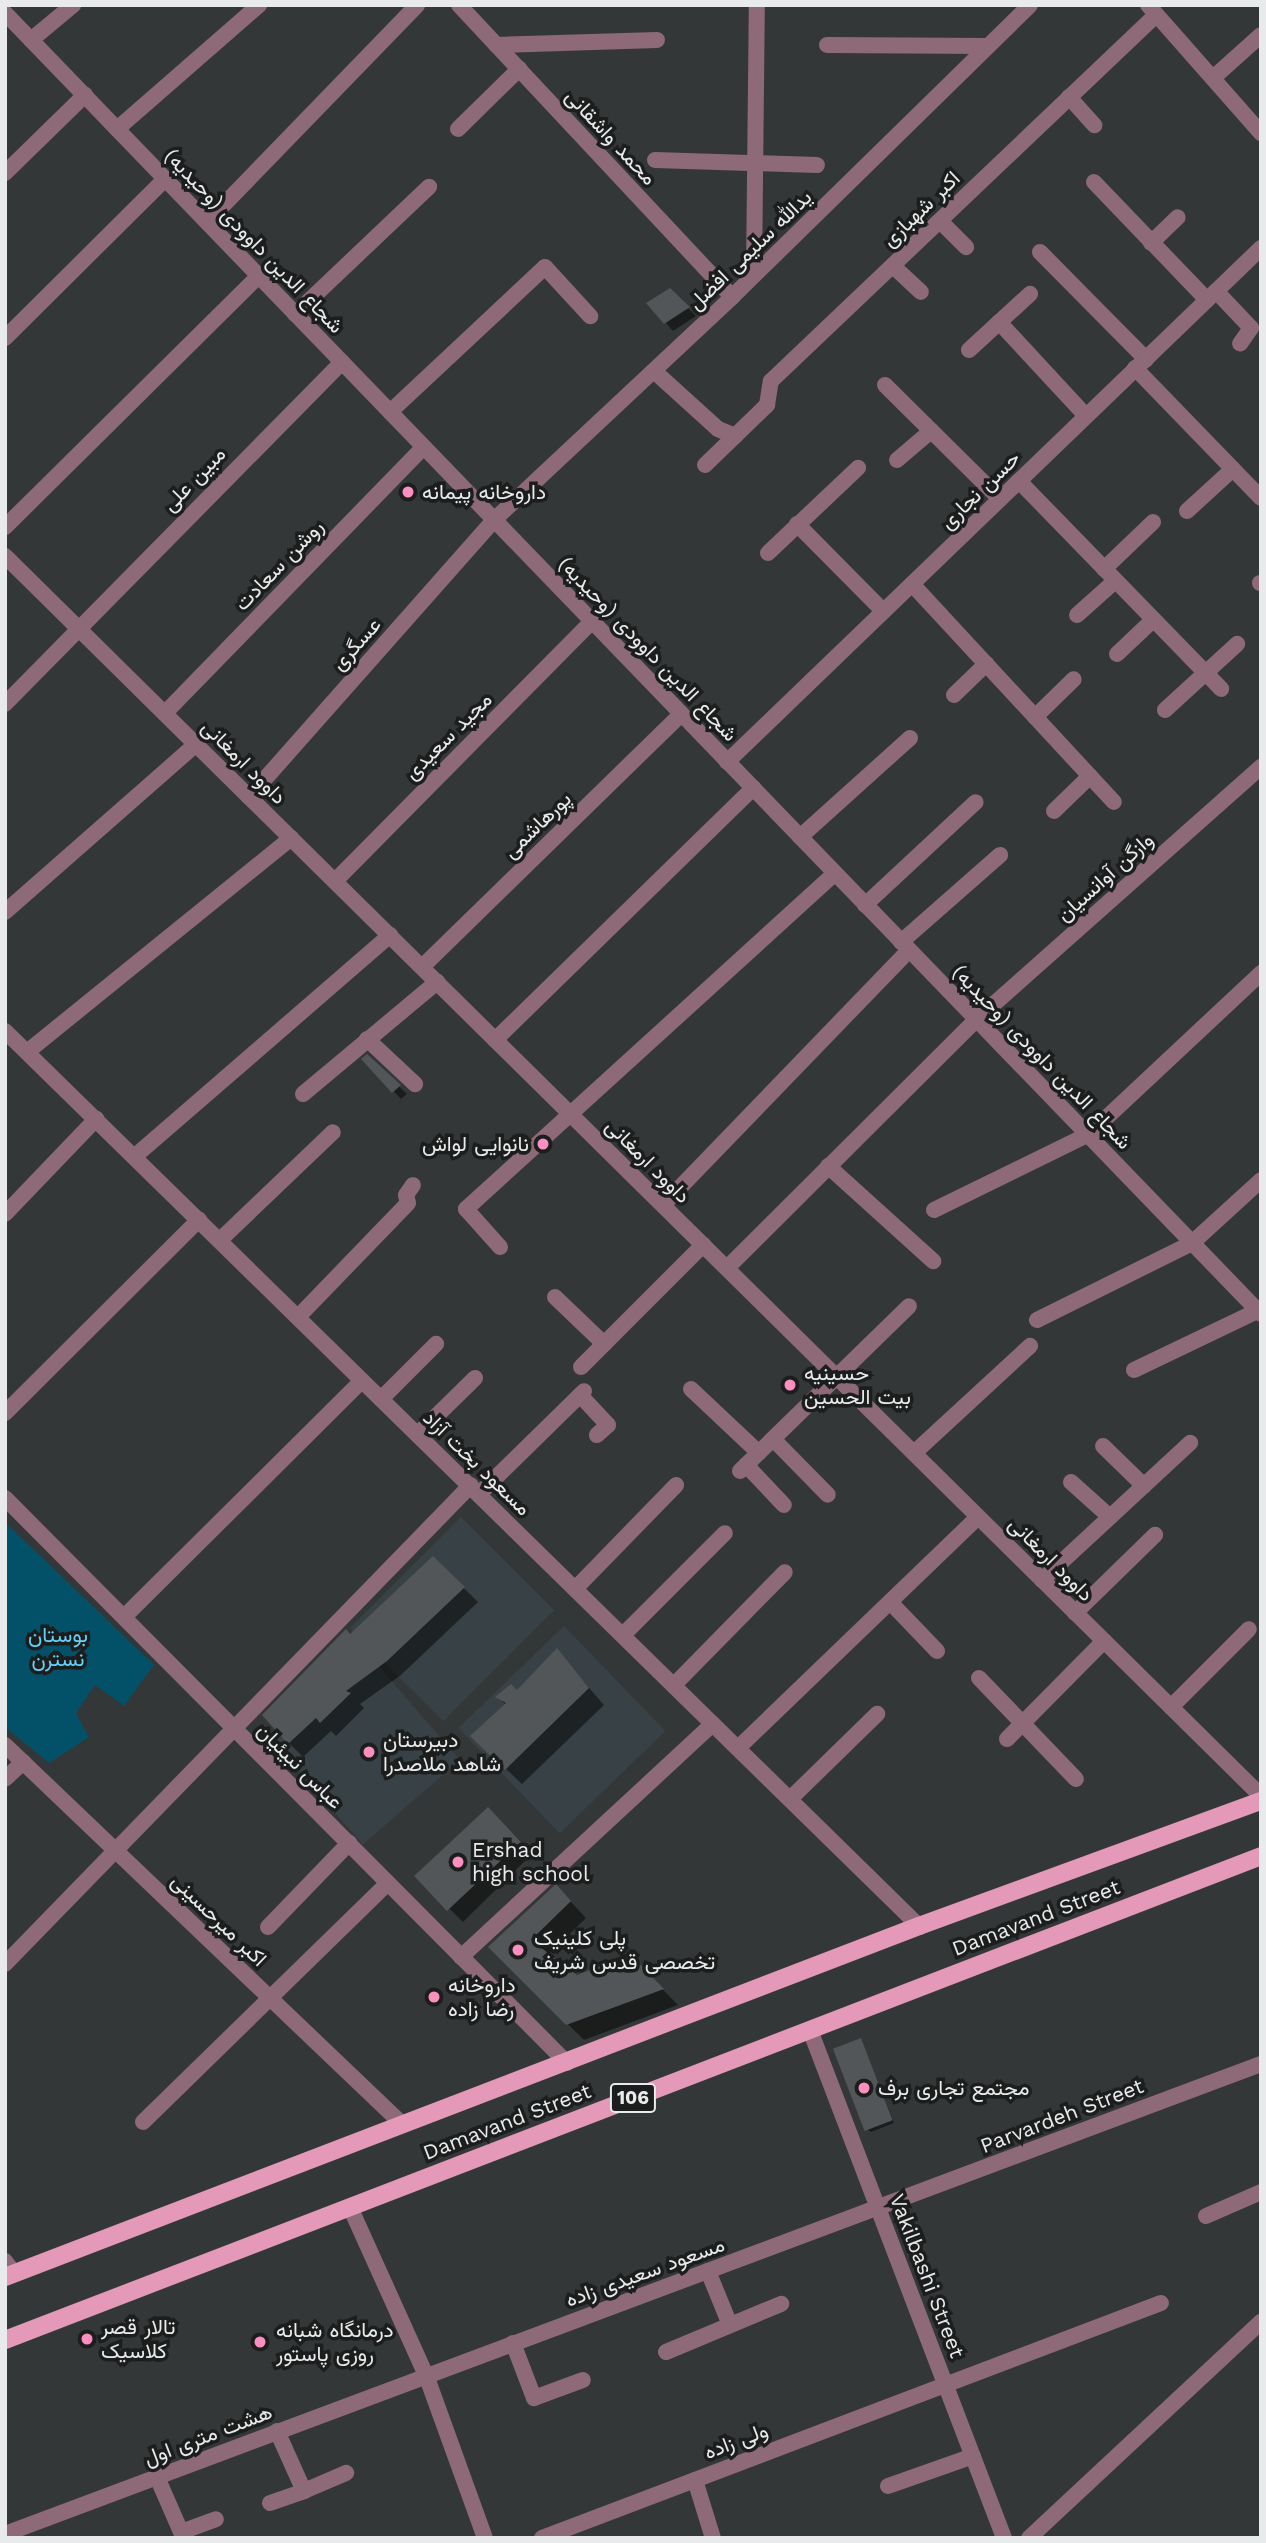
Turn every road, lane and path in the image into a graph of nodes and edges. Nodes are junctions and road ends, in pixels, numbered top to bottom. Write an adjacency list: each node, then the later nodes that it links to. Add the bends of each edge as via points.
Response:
1 (73, 5): 10 (street)
2 (259, 5): 20 (street)
3 (417, 5): 32 (street)
4 (459, 5): 12 (street, محمد واشقانی)
5 (757, 5): 24 (street)
6 (1030, 5): 14 (street, یدالله سلیمی افضل)
7 (1152, 10): 16 (street); 18 (street, اکبر شهبازی)
8 (5, 13): 10 (street, شجاع الدین داوودی (وحیدیه))
9 (1261, 35): 16 (street)
10 (31, 40): 17 (street, شجاع الدین داوودی (وحیدیه))
11 (657, 40): 12 (street)
12 (496, 45): 15 (street, محمد واشقانی)
13 (827, 45): 14 (street)
14 (988, 46): 38 (street, یدالله سلیمی افضل)
15 (519, 69): 21 (street); 43 (street, محمد واشقانی)
16 (1213, 78): 22 (street)
17 (85, 95): 20 (street, شجاع الدین داوودی (وحیدیه)); 26 (street)
18 (1069, 97): 19 (street); 31 (street, اکبر شهبازی)
19 (1094, 125)
20 (117, 129): 27 (street, شجاع الدین داوودی (وحیدیه))
21 (458, 129)
22 (1261, 132)
23 (656, 160): 24 (street)
24 (756, 163): 25 (street); 38 (street)
25 (817, 165)
26 (5, 173)
27 (165, 179): 32 (street, شجاع الدین داوودی (وحیدیه)); 47 (street)
28 (1094, 182): 33 (street)
29 (429, 187): 44 (street)
30 (1178, 217): 33 (street)
31 (940, 220): 34 (street); 37 (street, اکبر شهبازی)
32 (207, 222): 39 (street, شجاع الدین داوودی (وحیدیه))
33 (1151, 243): 42 (street)
34 (966, 247)
35 (1040, 252): 51 (street)
36 (1259, 254): 42 (street, حسن نجاری)
37 (892, 265): 40 (street); 57 (street, اکبر شهبازی, via 771,381 767,405)
38 (754, 275): 43 (street, یدالله سلیمی افضل)
39 (259, 276): 44 (street, شجاع الدین داوودی (وحیدیه)); 70 (street)
40 (921, 292)
41 (1030, 294): 46 (street)
42 (1211, 295): 48 (street, via 1251,328); 51 (street, حسن نجاری)
43 (732, 297): 52 (street, یدالله سلیمی افضل)
44 (295, 314): 50 (street, شجاع الدین داوودی (وحیدیه))
45 (590, 316): 54 (street, via 545,267)
46 (999, 322): 49 (street); 55 (street)
47 (5, 338)
48 (1240, 344)
49 (969, 350)
50 (342, 362): 54 (street, شجاع الدین داوودی (وحیدیه)); 79 (street, مبین علی)
51 (1140, 364): 55 (street, حسن نجاری); 62 (street)
52 (654, 371): 57 (street); 67 (street, یدالله سلیمی افضل)
53 (885, 385): 56 (street)
54 (390, 412): 58 (street, شجاع الدین داوودی (وحیدیه))
55 (1086, 416): 63 (street, حسن نجاری)
56 (931, 431): 59 (street); 65 (street)
57 (731, 435): 60 (street, اکبر شهبازی)
58 (424, 447): 67 (street, شجاع الدین داوودی (وحیدیه)); 89 (street, روشن سعادت)
59 (897, 460)
60 (705, 465)
61 (858, 468): 69 (street)
62 (1233, 469): 64 (street); 66 (street)
63 (1018, 481): 65 (street, حسن نجاری); 73 (street)
64 (1261, 498)
65 (1000, 499): 74 (street, حسن نجاری)
66 (1187, 511)
67 (494, 520): 78 (street, شجاع الدین داوودی (وحیدیه)); 98 (street, عسگری)
68 (1153, 522): 73 (street)
69 (797, 524): 71 (street); 75 (street)
70 (5, 527)
71 (768, 553)
72 (5, 556): 79 (street, داوود ارمغانی)
73 (1110, 575): 76 (street); 77 (street)
74 (912, 584): 75 (street, حسن نجاری); 82 (street)
75 (883, 611): 94 (street, حسن نجاری)
76 (1077, 615)
77 (1153, 620): 81 (street); 83 (street)
78 (592, 621): 90 (street, شجاع الدین داوودی (وحیدیه)); 106 (street, مجید سعیدی)
79 (78, 627): 87 (street, مبین علی); 89 (street, داوود ارمغانی)
80 (1237, 644): 83 (street)
81 (1116, 654)
82 (986, 664): 86 (street); 91 (street)
83 (1205, 673): 85 (street); 88 (street)
84 (1074, 679): 91 (street)
85 (1221, 689)
86 (954, 695)
87 (5, 704)
88 (1165, 710)
89 (165, 713): 93 (street, داوود ارمغانی)
90 (681, 714): 94 (street, شجاع الدین داوودی (وحیدیه)); 111 (street, پورهاشمی)
91 (1035, 717): 96 (street)
92 (910, 738): 102 (street)
93 (196, 744): 98 (street, داوود ارمغانی); 108 (street)
94 (727, 762): 97 (street, شجاع الدین داوودی (وحیدیه))
95 (1261, 767): 114 (street, وازگن آوانسیان)
96 (1090, 776): 100 (street); 101 (street)
97 (753, 788): 102 (street, شجاع الدین داوودی (وحیدیه)); 117 (street)
98 (249, 797): 103 (street, داوود ارمغانی)
99 (976, 802): 107 (street)
100 (1114, 802)
101 (1054, 811)
102 (800, 837): 105 (street, شجاع الدین داوودی (وحیدیه))
103 (291, 838): 106 (street, داوود ارمغانی); 118 (street)
104 (1000, 855): 110 (street)
105 (835, 873): 107 (street, شجاع الدین داوودی (وحیدیه)); 121 (street)
106 (335, 881): 109 (street, داوود ارمغانی)
107 (865, 905): 110 (street, شجاع الدین داوودی (وحیدیه))
108 (5, 912)
109 (390, 935): 111 (street, داوود ارمغانی); 125 (street)
110 (905, 946): 114 (street, شجاع الدین داوودی (وحیدیه)); 129 (street)
111 (422, 967): 113 (street, داوود ارمغانی)
112 (1261, 973): 124 (street)
113 (437, 982): 116 (street); 117 (street, داوود ارمغانی)
114 (977, 1019): 124 (street, شجاع الدین داوودی (وحیدیه)); 126 (street, وازگن آوانسیان)
115 (5, 1031): 118 (street, مسعود بخت آزاد)
116 (367, 1039): 119 (street); 120 (street)
117 (495, 1040): 121 (street, داوود ارمغانی)
118 (27, 1052): 122 (street, مسعود بخت آزاد)
119 (415, 1084)
120 (303, 1094)
121 (573, 1116): 129 (street, داوود ارمغانی); 136 (street, via 467,1209)
122 (96, 1119): 125 (street, مسعود بخت آزاد); 131 (street)
123 (333, 1132): 133 (street)
124 (1089, 1134): 130 (street); 134 (street, شجاع الدین داوودی (وحیدیه))
125 (134, 1157): 132 (street, مسعود بخت آزاد)
126 (828, 1166): 137 (street); 138 (street, وازگن آوانسیان)
127 (1261, 1180): 134 (street)
128 (413, 1185): 142 (street, via 406,1195 408,1203)
129 (663, 1205): 135 (street, داوود ارمغانی)
130 (934, 1210)
131 (5, 1214)
132 (199, 1220): 133 (street, مسعود بخت آزاد); 154 (street)
133 (220, 1240): 142 (street, مسعود بخت آزاد)
134 (1192, 1243): 141 (street, شجاع الدین داوودی (وحیدیه)); 143 (street)
135 (703, 1245): 138 (street, داوود ارمغانی); 145 (street)
136 (500, 1247)
137 (933, 1261)
138 (727, 1268): 150 (street, داوود ارمغانی)
139 (555, 1297): 145 (street)
140 (909, 1306): 150 (street)
141 (1259, 1312): 148 (street)
142 (298, 1317): 151 (street, مسعود بخت آزاد)
143 (1037, 1320)
144 (436, 1344): 153 (street)
145 (604, 1344): 147 (street)
146 (1030, 1346): 161 (street)
147 (581, 1367)
148 (1134, 1370)
149 (475, 1378): 155 (street)
150 (837, 1378): 157 (street); 161 (street, داوود ارمغانی)
151 (362, 1381): 153 (street, مسعود بخت آزاد); 178 (street)
152 (691, 1389): 160 (street)
153 (381, 1399): 155 (street, مسعود بخت آزاد)
154 (5, 1413)
155 (418, 1434): 165 (street, مسعود بخت آزاد)
156 (597, 1435): 165 (street, via 608,1424 582,1393)
157 (773, 1439): 160 (street); 166 (street)
158 (1190, 1443): 164 (street)
159 (1103, 1447): 164 (street)
160 (759, 1453): 168 (street, via 743,1468)
161 (914, 1454): 169 (street, داوود ارمغانی)
162 (1071, 1482): 170 (street)
163 (676, 1485): 175 (street)
164 (1144, 1486): 170 (street)
165 (475, 1490): 175 (street, مسعود بخت آزاد); 189 (street)
166 (828, 1495)
167 (5, 1498): 178 (street, عباس نبیئیان)
168 (785, 1505)
169 (978, 1517): 174 (street, داوود ارمغانی); 176 (street)
170 (1110, 1517): 174 (street)
171 (725, 1533): 180 (street)
172 (1155, 1535): 177 (street)
173 (785, 1572): 184 (street)
174 (1042, 1580): 177 (street, داوود ارمغانی)
175 (575, 1589): 180 (street, مسعود بخت آزاد)
176 (890, 1602): 182 (street); 192 (street)
177 (1075, 1613): 181 (street, داوود ارمغانی)
178 (124, 1617): 189 (street, عباس نبیئیان)
179 (1249, 1629): 185 (street)
180 (623, 1635): 184 (street, مسعود بخت آزاد)
181 (1104, 1641): 185 (street, داوود ارمغانی); 188 (street)
182 (937, 1651)
183 (979, 1678): 188 (street)
184 (674, 1685): 187 (street, مسعود بخت آزاد)
185 (1171, 1707): 196 (street, داوود ارمغانی)
186 (877, 1714): 197 (street)
187 (712, 1724): 192 (street, مسعود بخت آزاد); 205 (street)
188 (1021, 1724): 190 (street); 195 (street)
189 (233, 1730): 199 (street, عباس نبیئیان); 200 (street)
190 (1007, 1739)
191 (5, 1745): 193 (street, اکبر میرحسینی)
192 (738, 1748): 197 (street, مسعود بخت آزاد)
193 (23, 1762): 194 (street); 200 (street, اکبر میرحسینی)
194 (5, 1779)
195 (1076, 1779)
196 (1261, 1796)
197 (790, 1799): 203 (street, مسعود بخت آزاد)
198 (1261, 1801): 203 (main road, Damavand Street)
199 (349, 1843): 202 (street, عباس نبیئیان); 204 (street)
200 (116, 1850): 206 (street); 207 (street, اکبر میرحسینی)
201 (1261, 1856): 208 (main road, Damavand Street / 106)
202 (388, 1883): 205 (street, عباس نبیئیان); 207 (street)
203 (919, 1926): 209 (main road, Damavand Street)
204 (268, 1927)
205 (461, 1956): 209 (street, عباس نبیئیان)
206 (5, 1964)
207 (272, 2000): 211 (street); 212 (street, اکبر میرحسینی)
208 (810, 2030): 214 (main road, Damavand Street / 106); 215 (street, Vakilbashi Street)
209 (567, 2063): 212 (main road, Damavand Street)
210 (1261, 2064): 215 (street, Parvardeh Street)
211 (143, 2122)
212 (404, 2125): 217 (main road, Damavand Street)
213 (1261, 2192): 216 (street)
214 (350, 2207): 223 (main road, Damavand Street / 106); 226 (street)
215 (878, 2208): 218 (street, مسعود سعیدی زاده); 228 (street, Vakilbashi Street)
216 (1206, 2216)
217 (8, 2270)
218 (708, 2271): 222 (street); 224 (street, مسعود سعیدی زاده)
219 (1161, 2303): 228 (street, ولی زاده)
220 (782, 2304): 222 (street)
221 (1261, 2322): 243 (street)
222 (730, 2325): 225 (street)
223 (5, 2340)
224 (513, 2343): 226 (street, مسعود سعیدی زاده); 227 (street, via 534,2398)
225 (666, 2352)
226 (426, 2375): 229 (street, هشت متری اول); 239 (street)
227 (583, 2380)
228 (946, 2384): 230 (street, Vakilbashi Street); 233 (street, ولی زاده)
229 (278, 2431): 232 (street, هشت متری اول); 235 (street)
230 (973, 2456): 234 (street); 242 (street, Vakilbashi Street)
231 (346, 2473): 235 (street)
232 (157, 2477): 237 (street, via 181,2532); 238 (street, هشت متری اول)
233 (695, 2480): 240 (street, ولی زاده); 241 (street)
234 (888, 2486)
235 (304, 2491): 236 (street)
236 (270, 2503)
237 (216, 2519)
238 (5, 2534)
239 (485, 2538)
240 (541, 2538)
241 (713, 2538)
242 (1004, 2538)
243 (1029, 2538)

